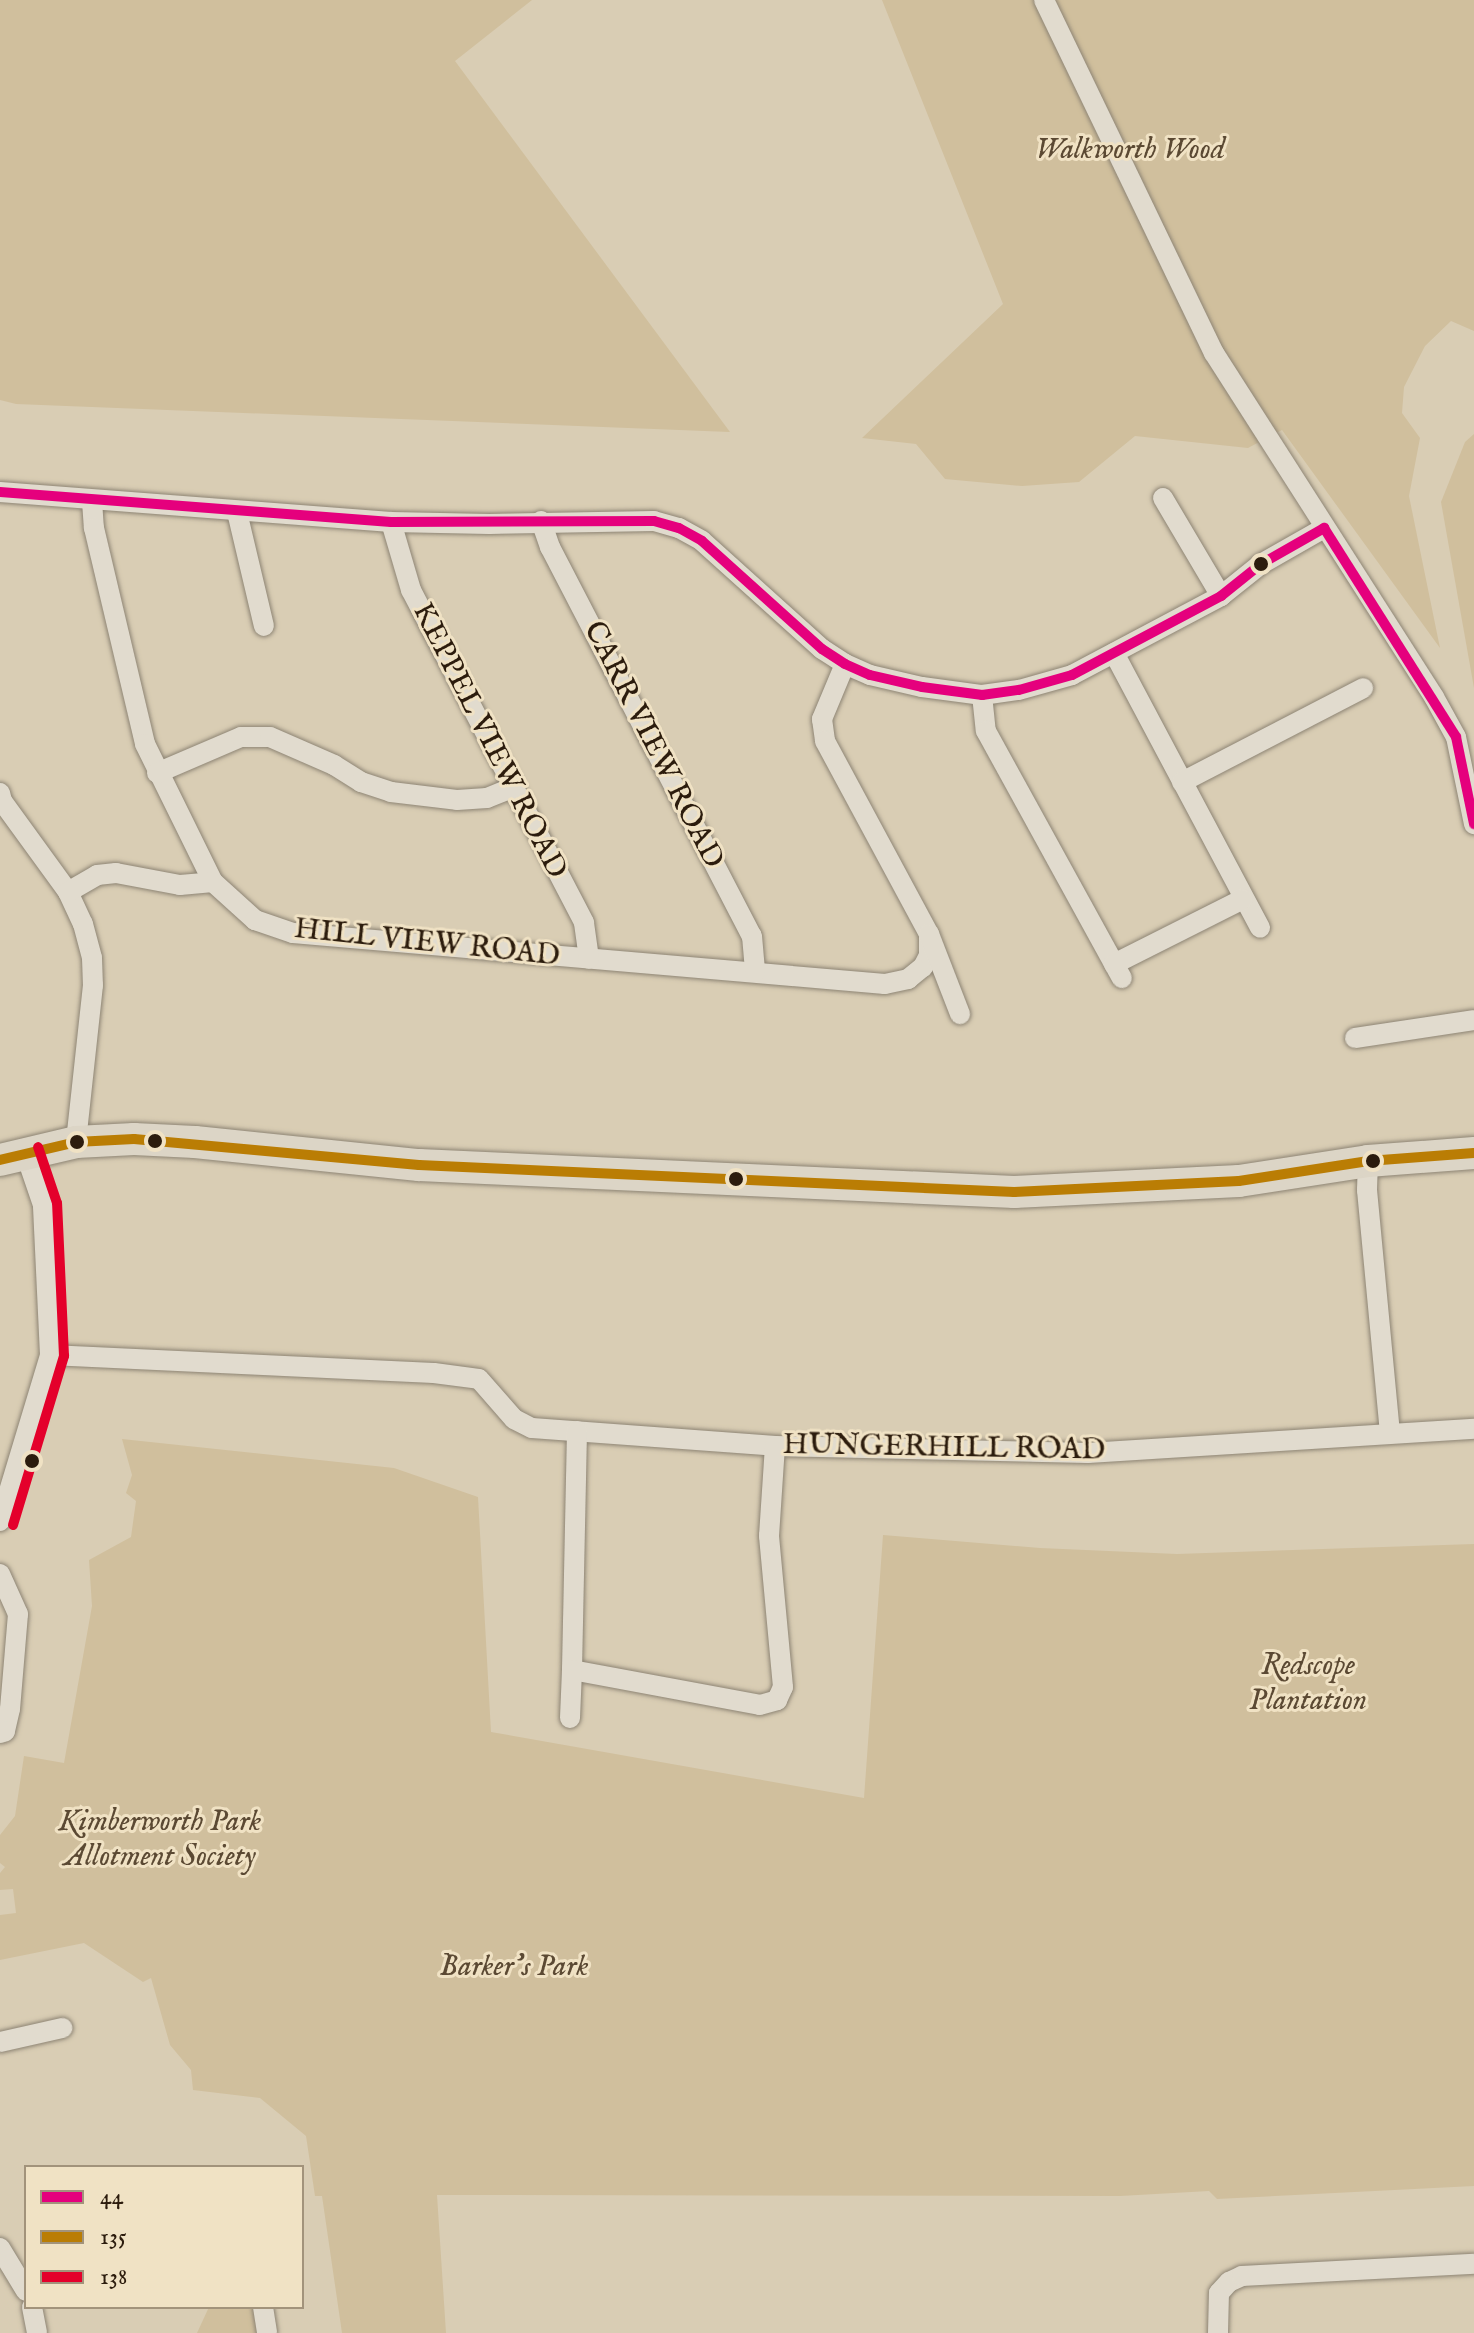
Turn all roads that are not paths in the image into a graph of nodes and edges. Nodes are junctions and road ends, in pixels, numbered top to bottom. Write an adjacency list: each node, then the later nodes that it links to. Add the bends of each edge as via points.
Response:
1 (1044, 0): 8 (street, via 1214,353)
2 (0, 492): 4 (street)
3 (1163, 498): 9 (street)
4 (92, 501): 5 (street); 15 (street, HILL VIEW ROAD, via 145,744)
5 (237, 512): 7 (street); 10 (street)
6 (541, 521): 7 (street); 12 (street, via 654,521 679,528 702,541); 26 (street, CARR VIEW ROAD, via 752,936)
7 (391, 522): 17 (street, KEPPEL VIEW ROAD, via 411,590)
8 (1324, 528): 9 (street, via 1261,564); 19 (street, via 1456,737)
9 (1221, 596): 11 (street)
10 (264, 626)
11 (1114, 653): 14 (street, via 1072,675); 16 (street)
12 (845, 664): 14 (street, via 922,687); 24 (street, via 822,719 825,741)
13 (1363, 688): 16 (street)
14 (982, 695): 22 (street, via 986,731 1118,971)
15 (157, 773): 17 (street, via 241,737 270,737 391,792 457,800 487,798); 20 (street, HILL VIEW ROAD)
16 (1182, 782): 22 (street)
17 (512, 788): 25 (street, KEPPEL VIEW ROAD, via 584,923)
18 (0, 793): 21 (street)
19 (1474, 824)
20 (213, 882): 21 (street, via 180,885 116,873 97,875); 25 (street, HILL VIEW ROAD, via 255,920 293,933)
21 (68, 892): 30 (street, via 83,924 93,985)
22 (1243, 899): 23 (street)
23 (1260, 928)
24 (929, 934): 26 (street, HILL VIEW ROAD, via 929,955 908,979 885,984); 27 (street)
25 (589, 959): 26 (street, HILL VIEW ROAD)
26 (755, 972)
27 (960, 1014)
28 (1474, 1020): 29 (street)
29 (1355, 1038)
30 (76, 1142): 32 (main road); 33 (main road, via 195,1142 419,1165 1014,1192 1239,1181)
31 (1474, 1153): 33 (main road)
32 (12, 1156): 34 (street, via 43,1205)
33 (1368, 1161): 37 (street)
34 (50, 1355): 36 (street, HUNGERHILL ROAD, via 479,1379 514,1419 532,1428); 39 (street)
35 (1474, 1429): 37 (street, HUNGERHILL ROAD)
36 (577, 1431): 38 (street, HUNGERHILL ROAD); 41 (street)
37 (1390, 1433): 38 (street, HUNGERHILL ROAD, via 1088,1453)
38 (775, 1446): 41 (street, via 769,1536 783,1687 777,1700 760,1705)
39 (2, 1512)
40 (0, 1574): 43 (street, via 18,1614 10,1709)
41 (572, 1670): 42 (street)
42 (570, 1718)
43 (0, 1733)
44 (62, 2028): 45 (street)
45 (0, 2042)
46 (0, 2248): 48 (street)
47 (1474, 2264): 53 (street, via 1242,2276 1219,2293)
48 (24, 2288)
49 (32, 2309): 51 (street)
50 (263, 2309): 52 (street)
51 (37, 2333)
52 (267, 2333)
53 (1218, 2333)

